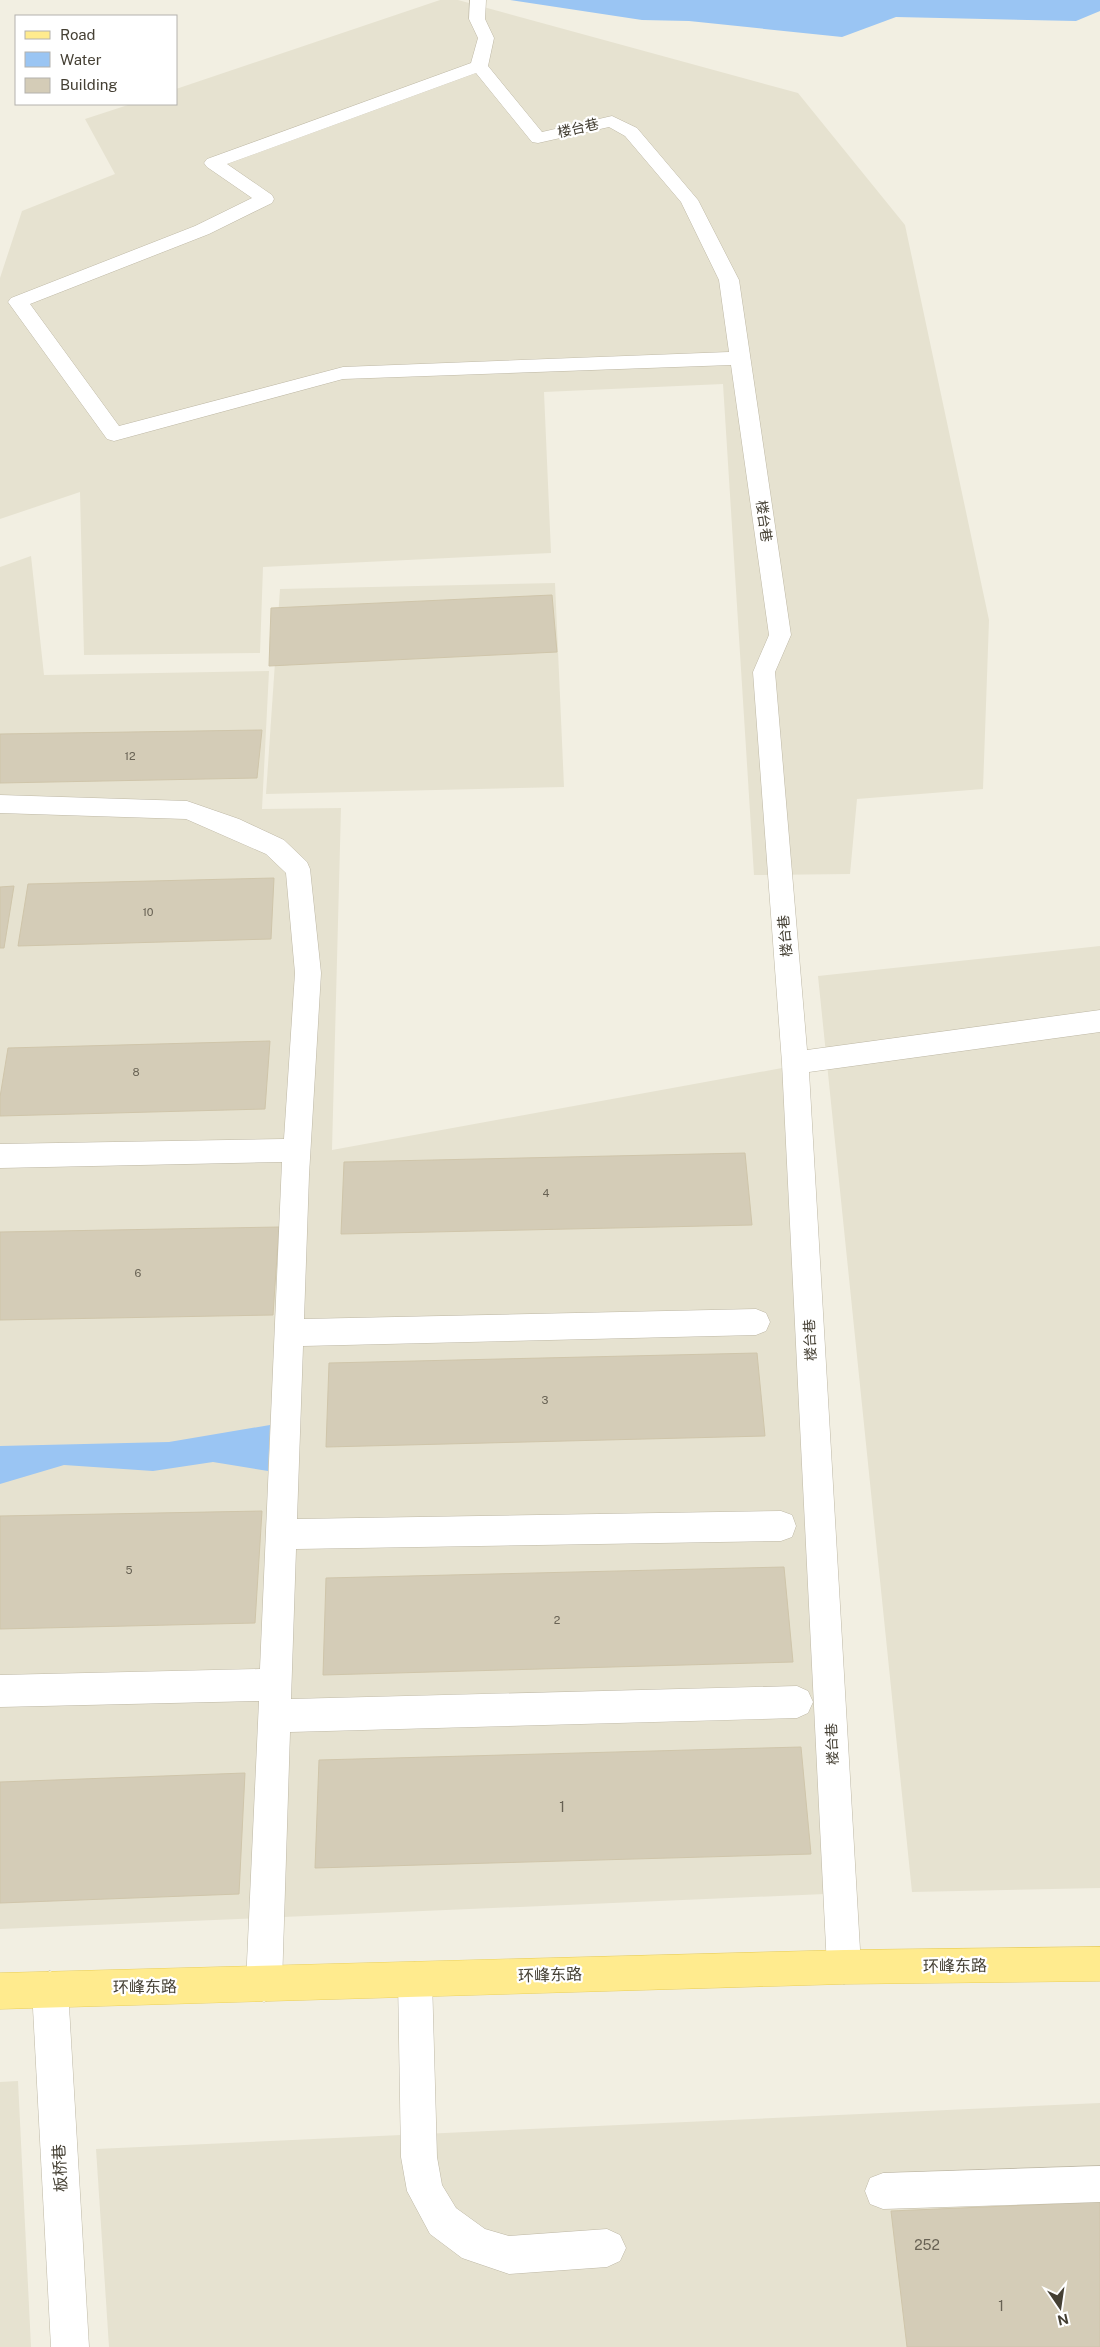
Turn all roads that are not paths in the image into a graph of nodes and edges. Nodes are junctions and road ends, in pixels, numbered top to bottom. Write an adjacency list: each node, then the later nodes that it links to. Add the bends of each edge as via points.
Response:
1 (478, 0): 2 (street, via 477,19 486,38)
2 (479, 66): 3 (street, 楼台巷, via 538,138 612,120 631,132 689,200 729,280); 3 (street, via 213,162 265,199 202,230 18,302 114,434 344,373)
3 (740, 358): 6 (street, 楼台巷, via 780,635 764,672)
4 (0, 804): 7 (street, via 187,810 274,847 298,869 308,973)
5 (1100, 1021): 6 (street)
6 (795, 1063): 18 (street, 楼台巷)
7 (297, 1150): 8 (street); 10 (street)
8 (0, 1156)
9 (756, 1322): 10 (street)
10 (289, 1333): 12 (street)
11 (781, 1526): 12 (street)
12 (281, 1534): 13 (street)
13 (274, 1685): 14 (street); 16 (street)
14 (0, 1691)
15 (798, 1702): 16 (street)
16 (273, 1716): 20 (street)
17 (1100, 1964): 18 (main road, 环峰东路)
18 (844, 1967): 19 (main road, 环峰东路)
19 (415, 1979): 20 (main road, 环峰东路); 25 (street, via 419,2158 425,2191 443,2221 475,2245 509,2255)
20 (264, 1984): 21 (main road, 环峰东路)
21 (50, 1989): 22 (main road, 环峰东路); 26 (street, 板桥巷)
22 (0, 1991)
23 (1100, 2184): 24 (street)
24 (883, 2191)
25 (607, 2248)
26 (70, 2347)

